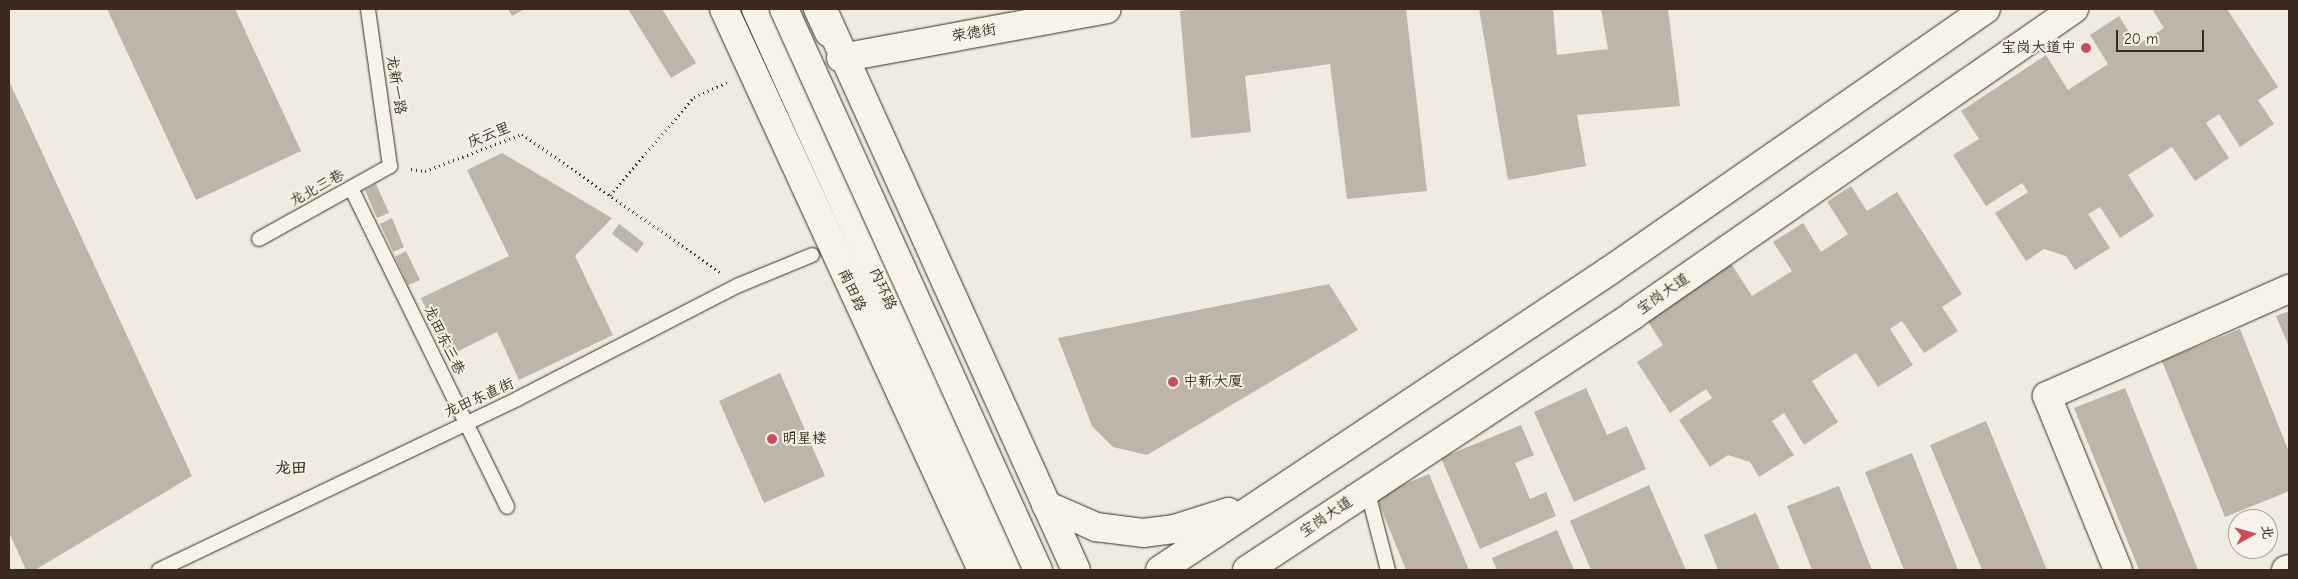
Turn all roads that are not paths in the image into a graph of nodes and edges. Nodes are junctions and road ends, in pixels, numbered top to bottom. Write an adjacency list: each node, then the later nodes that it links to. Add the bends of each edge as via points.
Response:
1 (368, 9): 13 (lane, 龙新一路)
2 (724, 9): 28 (main road, 南田路)
3 (756, 9): 33 (main road, 内环路)
4 (780, 9): 12 (main road)
5 (784, 9): 34 (main road, 内环路, bridge)
6 (1107, 9): 10 (main road, 荣德街)
7 (1986, 9): 25 (main road, via 1608,271)
8 (2074, 9): 24 (main road, 宝岗大道, via 1642,309)
9 (823, 17): 10 (main road); 12 (main road)
10 (841, 58): 11 (main road)
11 (872, 127): 16 (main road); 20 (main road)
12 (850, 163): 16 (main road)
13 (390, 166): 14 (lane, 龙北三巷)
14 (351, 188): 15 (lane, 龙北三巷); 22 (lane, 龙田东三巷)
15 (259, 239)
16 (891, 251): 19 (main road)
17 (812, 255): 22 (lane, 龙田东直街, via 739,285)
18 (2289, 289): 39 (main road, via 2047,396)
19 (922, 319): 20 (main road); 21 (main road)
20 (985, 369): 23 (main road)
21 (952, 386): 23 (main road); 34 (main road)
22 (466, 421): 27 (lane, 龙田东三巷); 30 (lane, 龙田东直街)
23 (1016, 438): 26 (main road)
24 (1368, 489): 29 (main road, 宝岗大道); 38 (lane)
25 (1273, 493): 26 (main road, via 1208,521 1143,533 1096,526); 36 (main road)
26 (1046, 505): 35 (main road)
27 (507, 507)
28 (956, 513): 31 (main road); 32 (main road, 南田路)
29 (1263, 562): 37 (main road, 宝岗大道)
30 (159, 570)
31 (968, 570)
32 (982, 570)
33 (1010, 570)
34 (1036, 570)
35 (1076, 570)
36 (1160, 570)
37 (1247, 570)
38 (1388, 570)
39 (2118, 570)

